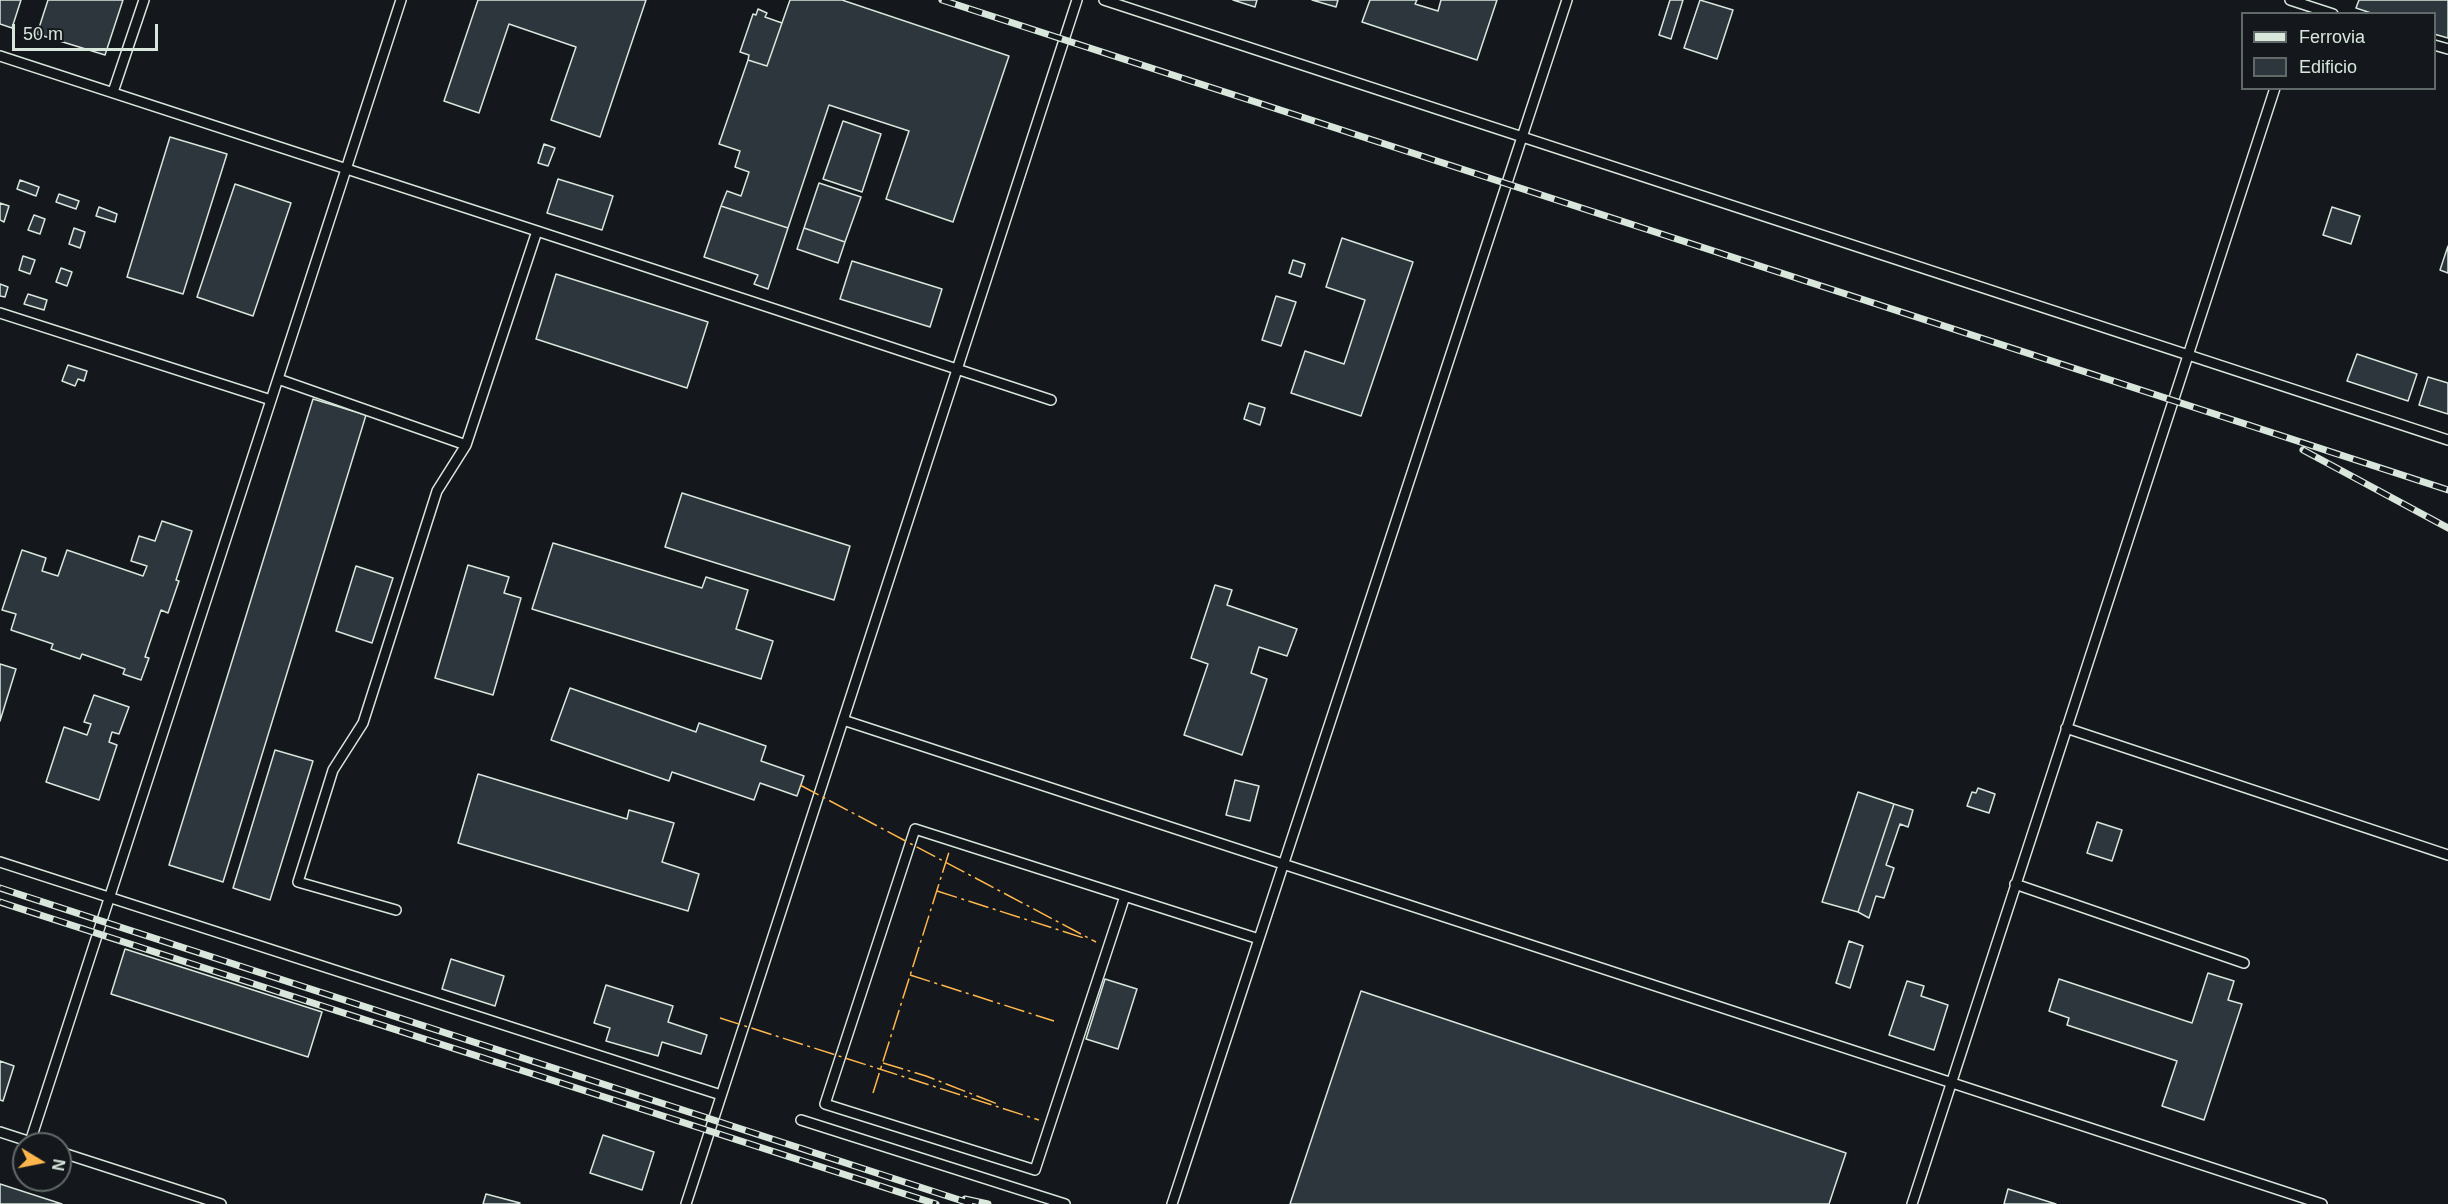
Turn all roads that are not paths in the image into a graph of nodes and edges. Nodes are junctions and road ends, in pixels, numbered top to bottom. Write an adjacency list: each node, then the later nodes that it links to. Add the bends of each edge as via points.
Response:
1 (144, 0): 11 (lane)
2 (401, 0): 13 (lane)
3 (1077, 0): 17 (lane)
4 (1104, 0): 12 (lane)
5 (1567, 0): 12 (lane)
6 (2290, 0): 7 (lane)
7 (2302, 6): 8 (lane)
8 (2325, 12)
9 (0, 56): 11 (lane)
10 (2274, 90): 16 (lane)
11 (113, 92): 13 (lane)
12 (1522, 137): 16 (lane); 27 (lane)
13 (347, 168): 14 (lane); 18 (lane)
14 (537, 231): 17 (lane); 22 (lane)
15 (0, 314): 19 (lane)
16 (2188, 355): 21 (lane); 24 (lane)
17 (957, 369): 20 (lane); 23 (lane)
18 (278, 379): 19 (lane); 22 (lane)
19 (271, 400): 30 (lane)
20 (1052, 400)
21 (2448, 440)
22 (466, 445): 31 (lane, via 437,491 363,723 333,770 298,882)
23 (843, 720): 27 (lane); 35 (lane)
24 (2066, 728): 25 (lane); 28 (lane)
25 (2448, 855)
26 (0, 862): 30 (lane)
27 (1283, 865): 32 (lane); 34 (lane)
28 (2015, 884): 33 (lane); 34 (lane)
29 (1125, 896): 29 (lane, via 915,829 825,1104 1035,1170); 32 (lane)
30 (110, 898): 35 (lane); 37 (lane)
31 (396, 910)
32 (1259, 939): 42 (lane)
33 (2244, 963)
34 (1951, 1081): 43 (lane); 44 (lane)
35 (721, 1095): 40 (lane)
36 (801, 1120): 41 (lane)
37 (37, 1132)
38 (72, 1156): 39 (lane)
39 (221, 1204)
40 (686, 1204)
41 (1065, 1204)
42 (1172, 1204)
43 (1912, 1204)
44 (2322, 1204)

